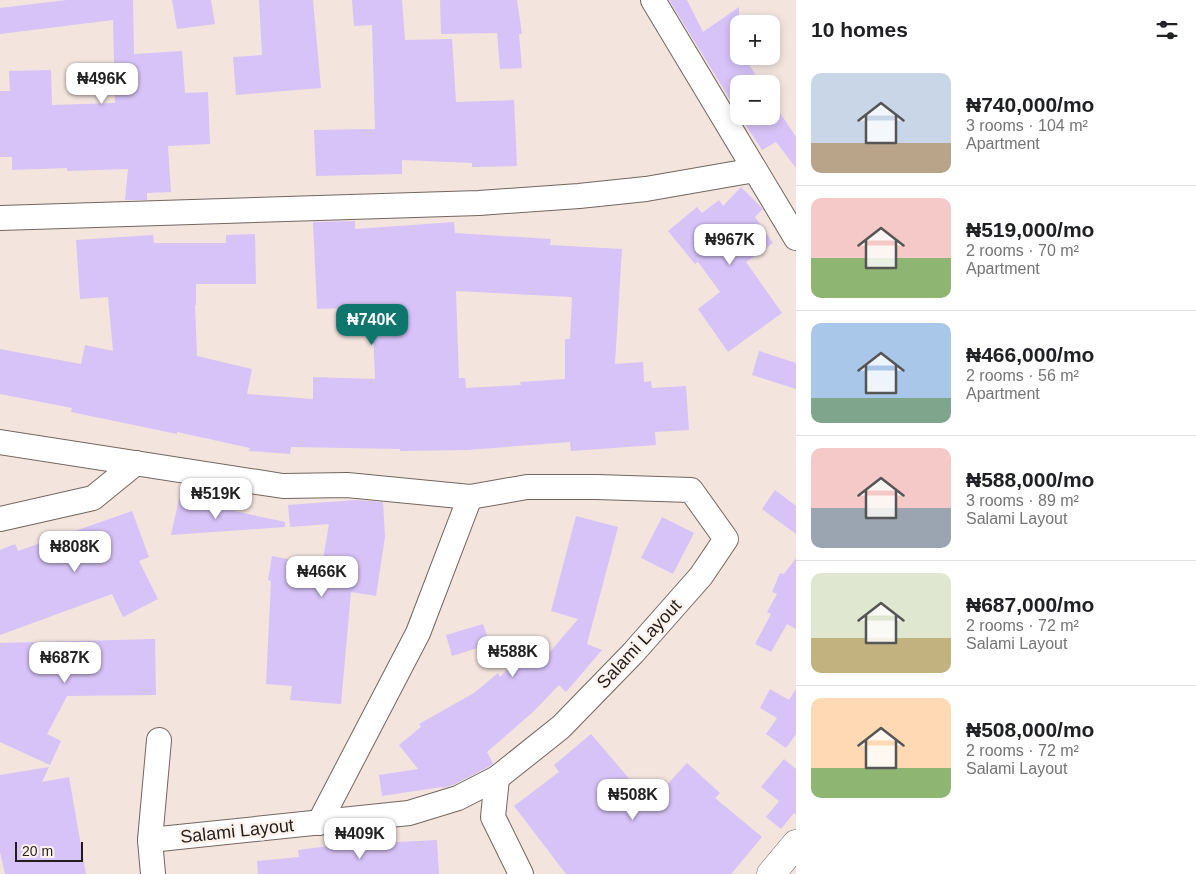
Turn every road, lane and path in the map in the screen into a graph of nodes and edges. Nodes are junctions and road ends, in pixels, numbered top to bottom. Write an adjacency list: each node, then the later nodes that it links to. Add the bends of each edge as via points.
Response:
1 (653, 0): 2 (street)
2 (755, 170): 3 (street, via 646,189 489,202); 4 (street)
3 (0, 218)
4 (796, 238)
5 (0, 442): 6 (street)
6 (136, 463): 7 (street, via 283,486 347,485); 8 (street, via 92,498)
7 (470, 498): 10 (street, Salami Layout, via 527,487 691,490 726,539 701,576 633,653 560,727); 11 (street, via 418,633)
8 (0, 520)
9 (159, 740): 12 (street)
10 (498, 778): 11 (street, Salami Layout, via 458,798 409,813); 15 (street, via 493,817)
11 (319, 823): 12 (street, Salami Layout)
12 (150, 840): 14 (street)
13 (796, 844): 16 (main road)
14 (152, 874)
15 (521, 874)
16 (770, 874)

